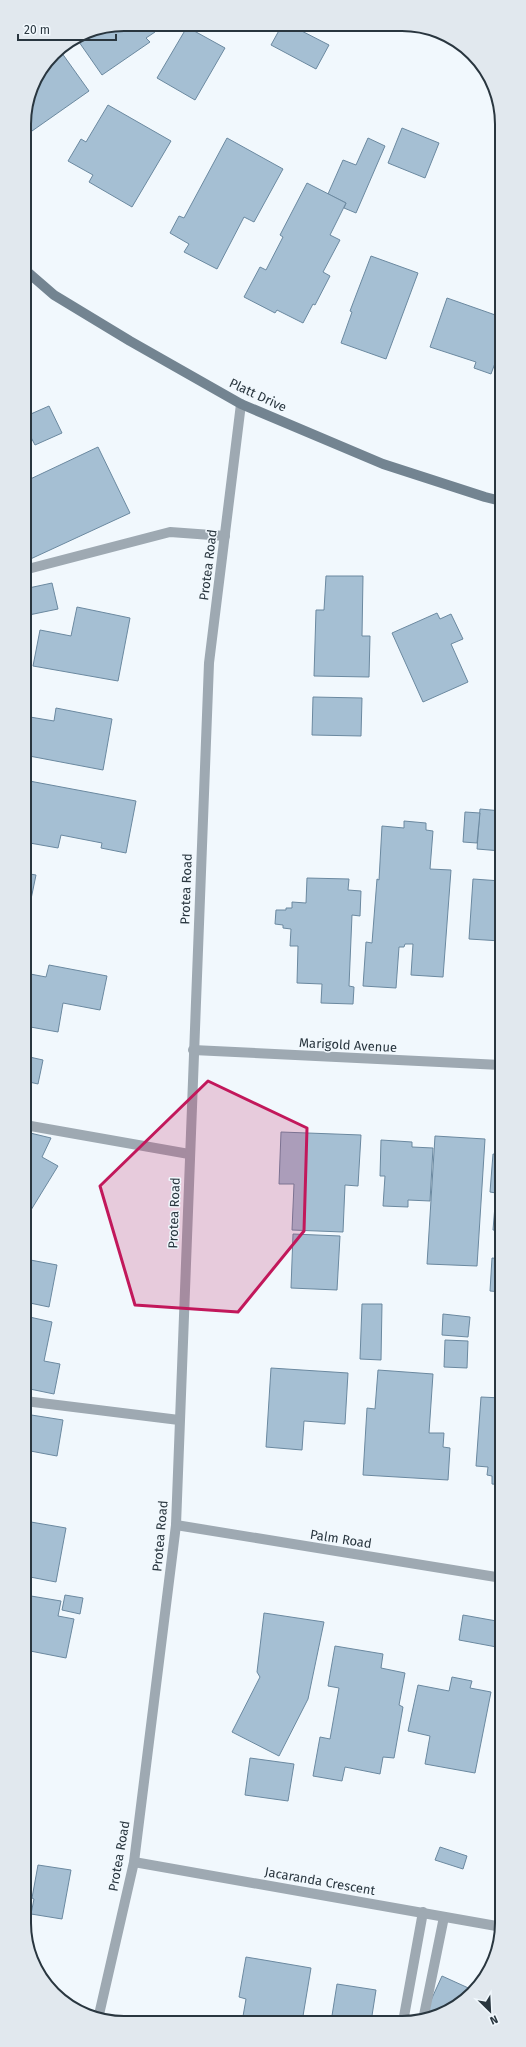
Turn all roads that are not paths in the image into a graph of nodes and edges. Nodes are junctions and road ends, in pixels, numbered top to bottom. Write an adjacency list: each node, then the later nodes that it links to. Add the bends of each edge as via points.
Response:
1 (31, 275): 2 (street, Platt Drive, via 54,295)
2 (241, 404): 3 (street, Platt Drive, via 383,464); 4 (street, Protea Road)
3 (495, 499)
4 (225, 536): 5 (street, via 170,532); 6 (street, Protea Road, via 209,663)
5 (31, 568)
6 (193, 1050): 7 (street, Marigold Avenue); 9 (street, Protea Road)
7 (495, 1066)
8 (31, 1126): 9 (street)
9 (189, 1154): 11 (street, Protea Road)
10 (31, 1402): 11 (street)
11 (179, 1420): 12 (street, Protea Road)
12 (176, 1525): 13 (street, Palm Road); 14 (street, Protea Road)
13 (495, 1577)
14 (134, 1862): 15 (street, Jacaranda Crescent); 18 (street, Protea Road)
15 (423, 1912): 16 (street, Jacaranda Crescent); 20 (street)
16 (444, 1916): 17 (street, Jacaranda Crescent); 19 (street)
17 (495, 1926)
18 (99, 2013)
19 (424, 2013)
20 (404, 2016)

